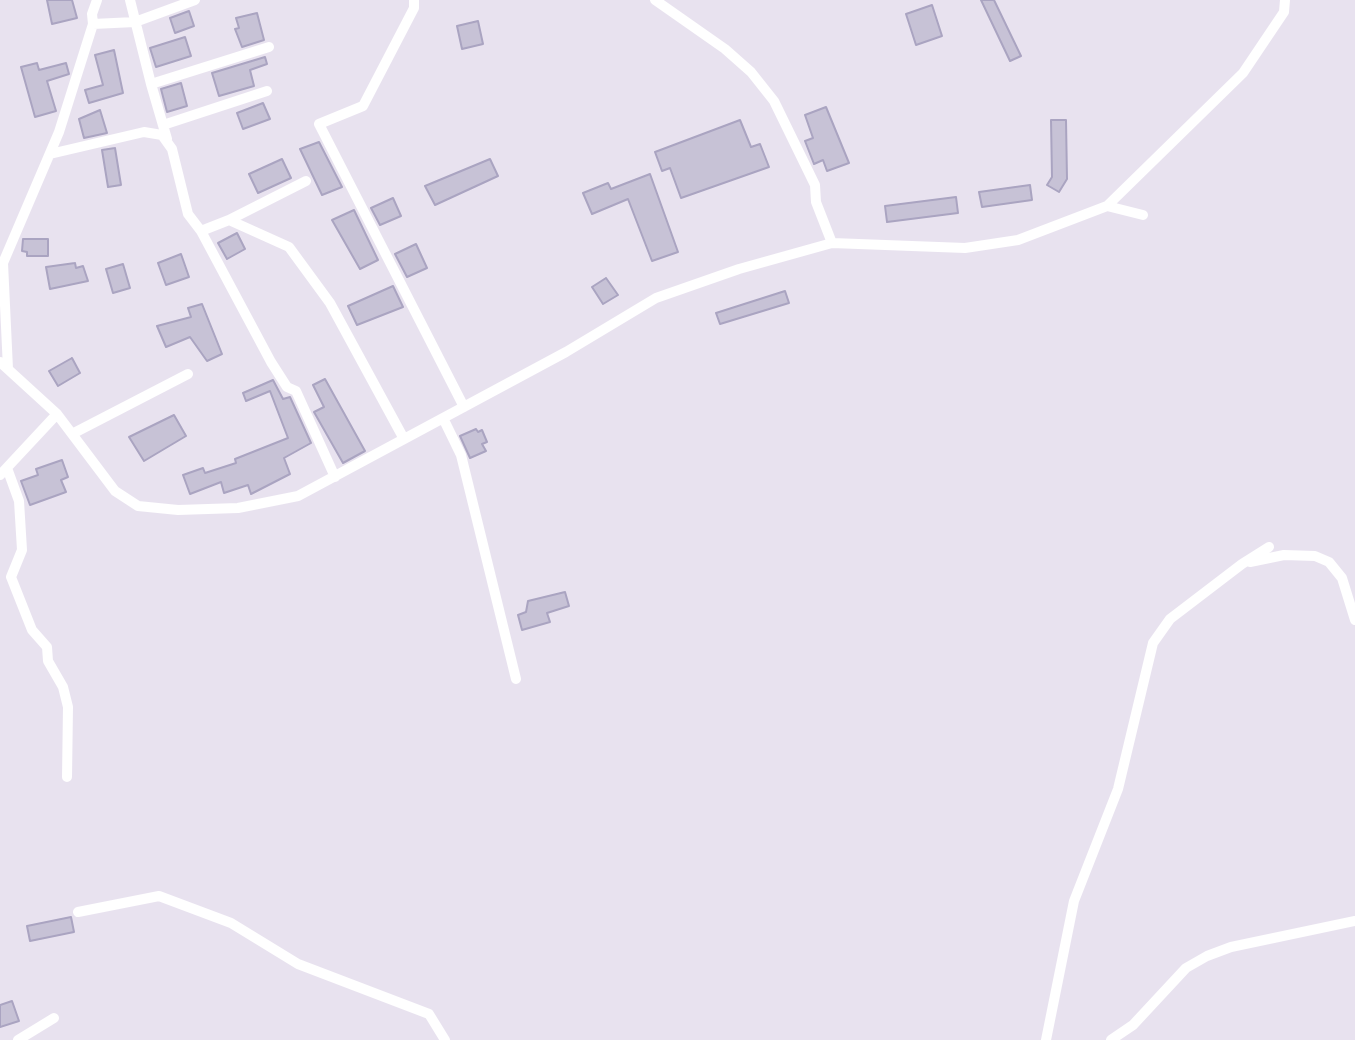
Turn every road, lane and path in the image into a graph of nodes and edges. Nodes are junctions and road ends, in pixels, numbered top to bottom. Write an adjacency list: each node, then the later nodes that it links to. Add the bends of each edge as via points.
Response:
1 (88, 0): 8 (street)
2 (97, 0): 8 (street)
3 (130, 0): 9 (street)
4 (195, 0): 9 (street)
5 (414, 0): 24 (street, via 363,106 319,124)
6 (655, 0): 21 (street, via 725,49 774,101 815,185)
7 (1285, 0): 17 (street, via 1284,12 1243,73)
8 (92, 19): 9 (street); 15 (street)
9 (135, 22): 11 (street)
10 (269, 47): 11 (street)
11 (151, 84): 13 (street)
12 (267, 91): 13 (street)
13 (163, 125): 14 (street)
14 (167, 139): 15 (street, via 144,132); 20 (street, via 188,214)
15 (50, 154): 22 (street, via 3,263)
16 (306, 181): 19 (street)
17 (1107, 206): 18 (street); 21 (street, via 1018,240 965,248)
18 (1143, 215)
19 (229, 220): 20 (street); 28 (street, via 289,247 330,303)
20 (201, 231): 30 (street, via 271,362 287,387 296,391)
21 (832, 243): 24 (street, via 656,298)
22 (4, 365): 25 (street)
23 (188, 374): 27 (street)
24 (464, 407): 26 (street)
25 (57, 414): 27 (street); 29 (street)
26 (443, 418): 28 (street); 34 (street, via 461,455)
27 (72, 434): 30 (street, via 115,491 138,506 238,508 298,496)
28 (404, 439): 30 (street)
29 (4, 472): 35 (street, via 19,501 22,550 11,577 32,630 47,647 68,707)
30 (335, 477)
31 (1269, 547): 32 (street)
32 (1242, 564): 33 (street, via 1284,555 1329,562 1342,578); 41 (street, via 1170,619 1153,643 1118,789 1070,916)
33 (1355, 620)
34 (516, 679)
35 (67, 777)
36 (78, 912): 40 (street, via 159,896 231,923 298,964 429,1014)
37 (1355, 921): 42 (street, via 1207,956 1186,968 1143,1016)
38 (54, 1018): 39 (street)
39 (18, 1040)
40 (445, 1040)
41 (1046, 1040)
42 (1111, 1040)

